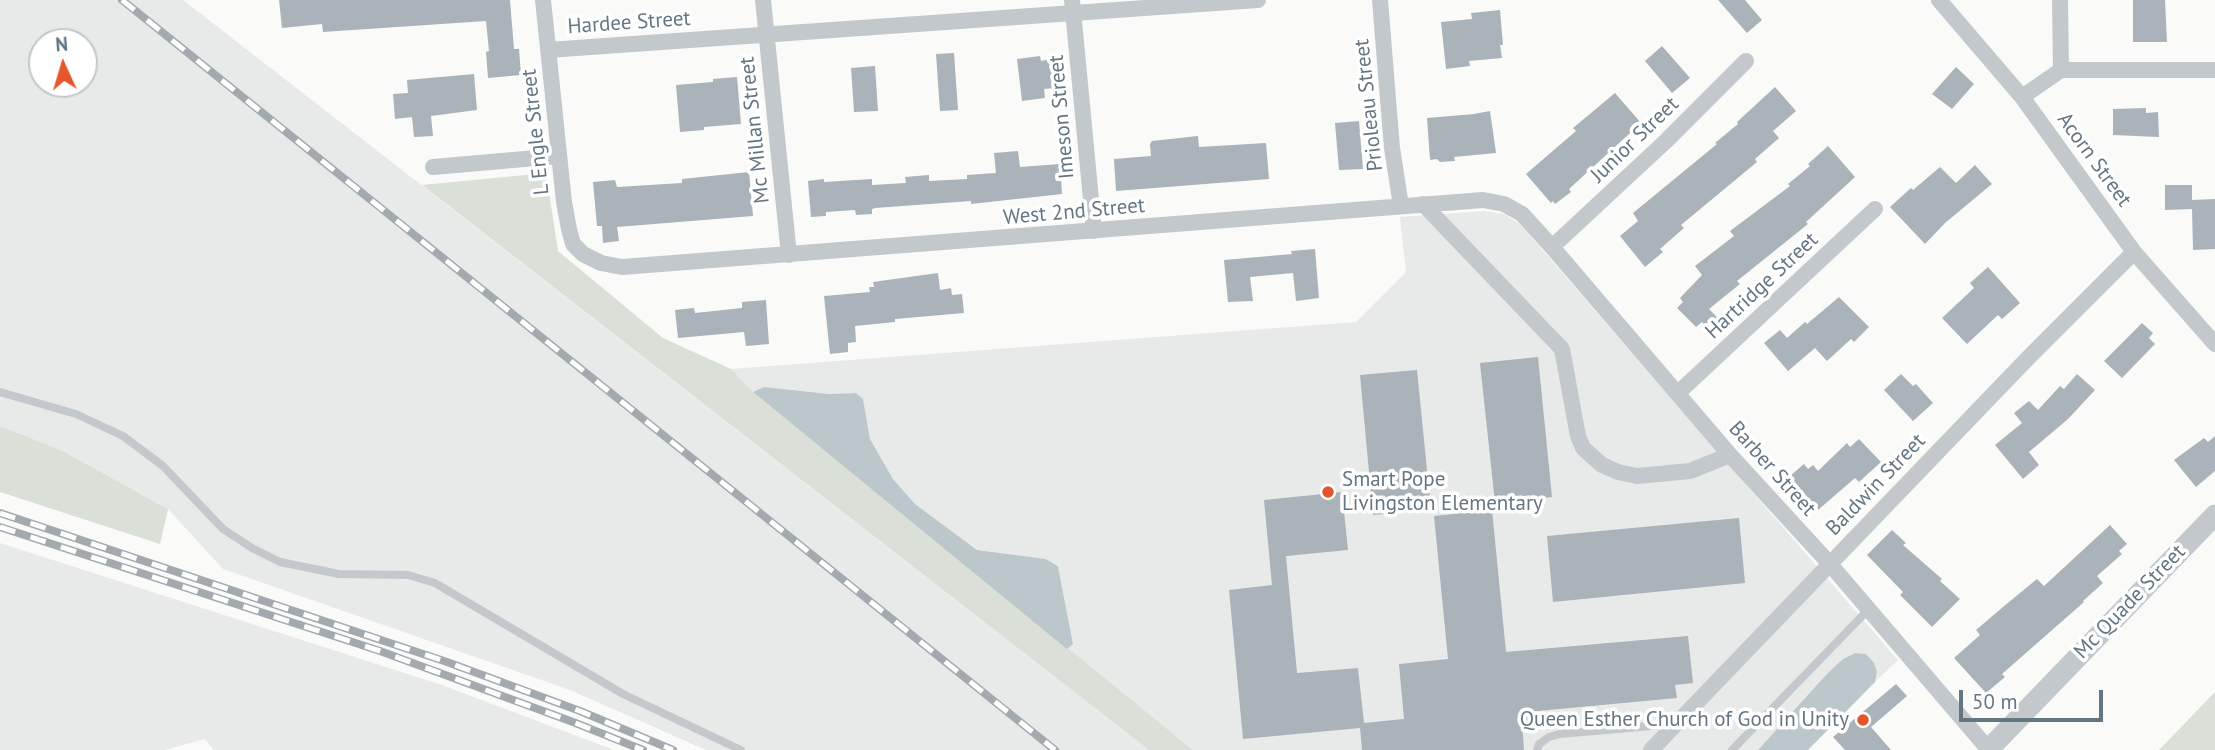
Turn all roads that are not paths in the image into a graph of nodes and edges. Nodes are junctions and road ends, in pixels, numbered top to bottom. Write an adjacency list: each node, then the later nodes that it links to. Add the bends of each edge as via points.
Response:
1 (543, 0): 9 (street, L Engle Street)
2 (763, 0): 8 (street, Mc Millan Street)
3 (1258, 0): 7 (street, Hardee Street)
4 (1380, 0): 17 (street, Prioleau Street)
5 (1938, 0): 13 (street, Acorn Street)
6 (2060, 0): 11 (street)
7 (1073, 7): 8 (street, Hardee Street); 19 (street, Imeson Street)
8 (766, 35): 9 (street, Hardee Street); 23 (street, Mc Millan Street)
9 (548, 50): 14 (street, L Engle Street)
10 (1746, 61): 20 (street, Junior Street)
11 (2061, 70): 12 (street); 13 (street)
12 (2215, 70)
13 (2022, 97): 21 (street, Acorn Street)
14 (559, 156): 15 (street); 22 (street, L Engle Street, via 569,229 573,244)
15 (433, 167)
16 (1423, 204): 17 (street, West 2nd Street); 20 (street, West 2nd Street, via 1483,200 1504,204 1522,214); 27 (street, via 1562,349 1578,436 1596,460 1637,476 1690,471)
17 (1401, 206): 19 (street, West 2nd Street)
18 (1875, 209): 26 (street, Hartridge Street)
19 (1094, 231): 23 (street, West 2nd Street)
20 (1552, 247): 26 (street, Barber Street)
21 (2134, 252): 24 (street, Acorn Street); 29 (street, Baldwin Street)
22 (583, 254): 23 (street, West 2nd Street, via 622,267)
23 (789, 255)
24 (2215, 344)
25 (0, 392): 32 (lane, via 76,414 123,436 163,466 223,529 280,562 329,573 408,575 435,583 623,694)
26 (1678, 393): 27 (street, Barber Street)
27 (1730, 454): 29 (street, Barber Street)
28 (2215, 515): 36 (street, Mc Quade Street)
29 (1829, 563): 30 (street, Barber Street); 31 (street, Baldwin Street)
30 (1869, 609): 35 (lane); 36 (street, Barber Street)
31 (1675, 723): 33 (lane, via 1560,734 1549,737); 34 (street, Baldwin Street)
32 (741, 750)
33 (1537, 750)
34 (1651, 750)
35 (1732, 750)
36 (1988, 750)

